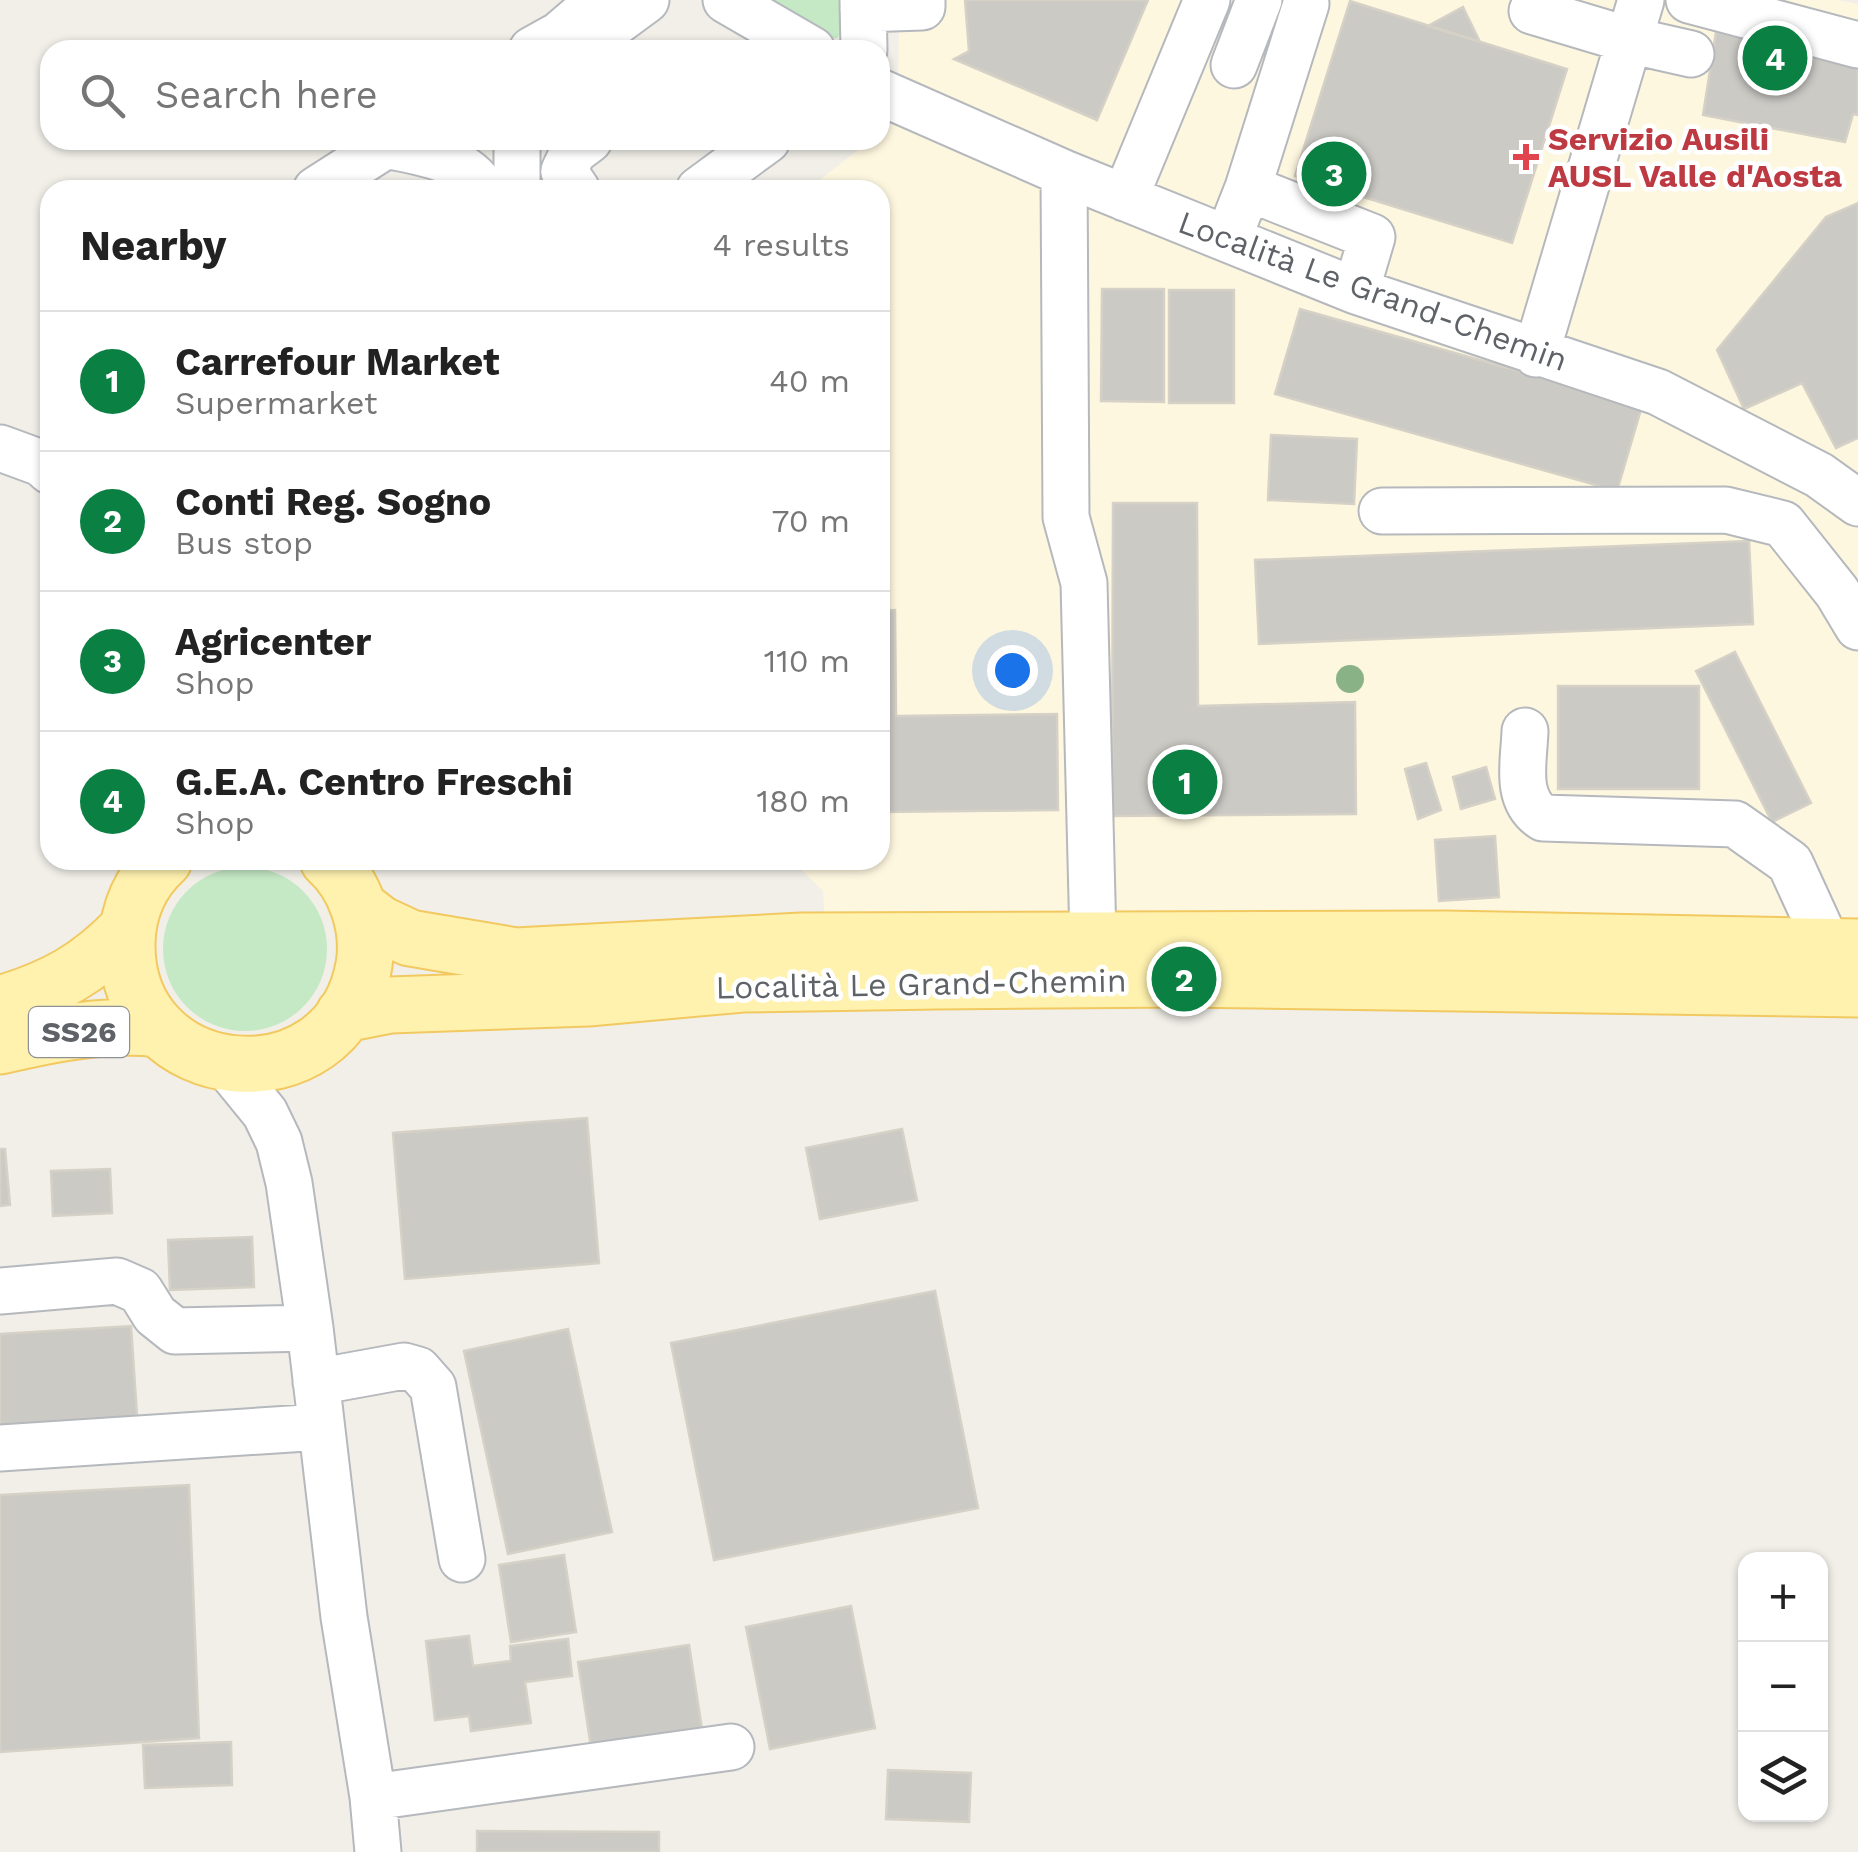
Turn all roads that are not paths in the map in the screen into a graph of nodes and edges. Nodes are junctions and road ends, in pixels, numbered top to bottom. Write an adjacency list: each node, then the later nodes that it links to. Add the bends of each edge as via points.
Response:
1 (561, 0): 13 (street)
2 (599, 0): 14 (street)
3 (726, 0): 16 (street)
4 (922, 0): 11 (street, via 922,7)
5 (1207, 0): 33 (street)
6 (1259, 0): 19 (street)
7 (1689, 0): 17 (street)
8 (649, 1): 15 (street)
9 (1306, 4): 32 (street)
10 (1532, 11): 12 (street)
11 (863, 20)
12 (1635, 20): 18 (street); 36 (street)
13 (511, 40)
14 (550, 40)
15 (592, 40)
16 (795, 40)
17 (1858, 45)
18 (1691, 54)
19 (1234, 65)
20 (890, 96): 26 (street, Località Le Grand-Chemin)
21 (378, 150): 27 (street)
22 (417, 150): 28 (street, via 473,172)
23 (517, 150): 29 (street)
24 (576, 150): 30 (street, via 564,171)
25 (754, 150): 31 (street)
26 (1064, 173): 33 (street, Località Le Grand-Chemin); 48 (street, via 1066,517 1084,583)
27 (331, 180)
28 (478, 180)
29 (517, 180)
30 (570, 180)
31 (713, 180)
32 (1248, 188): 34 (street); 35 (street, via 1372,237)
33 (1125, 198): 34 (street, Località Le Grand-Chemin)
34 (1228, 238): 35 (street, Località Le Grand-Chemin)
35 (1356, 291): 36 (street, Località Le Grand-Chemin)
36 (1536, 354): 40 (street, Località Le Grand-Chemin, via 1658,392)
37 (40, 434): 38 (street)
38 (0, 446): 39 (street)
39 (40, 463)
40 (1858, 502)
41 (1382, 511): 42 (street, via 1726,510 1783,524)
42 (1858, 627)
43 (1525, 731): 49 (street, via 1523,789 1530,809 1543,818 1735,824 1790,862)
44 (153, 870): 47 (main road, Località Le Grand-Chemin)
45 (336, 870): 46 (main road, Località Le Grand-Chemin)
46 (359, 908): 48 (main road, Località Le Grand-Chemin, via 410,938 516,956 802,940); 51 (main road, Località Le Grand-Chemin, via 365,957)
47 (128, 928): 50 (main road, Località Le Grand-Chemin / SS26, via 68,978); 52 (main road, Località Le Grand-Chemin, via 132,982)
48 (1093, 939): 49 (main road, Località Le Grand-Chemin, via 1445,940)
49 (1848, 961): 51 (main road, Località Le Grand-Chemin, via 742,984 390,1005)
50 (0, 1004)
51 (344, 1014): 54 (main road, Località Le Grand-Chemin)
52 (159, 1029): 53 (main road, SS26, via 98,1028); 55 (main road, Località Le Grand-Chemin, via 189,1051)
53 (0, 1046)
54 (304, 1050): 55 (main road, Località Le Grand-Chemin, via 262,1065); 56 (street)
55 (225, 1064): 56 (street)
56 (279, 1142): 58 (street)
57 (0, 1291): 58 (street, via 116,1281 140,1291 174,1331)
58 (310, 1328): 59 (street)
59 (316, 1382): 60 (street); 62 (street, via 404,1366 433,1387)
60 (321, 1428): 61 (street); 64 (street)
61 (0, 1448)
62 (462, 1559)
63 (731, 1747): 64 (street)
64 (373, 1797): 65 (street)
65 (378, 1852)

